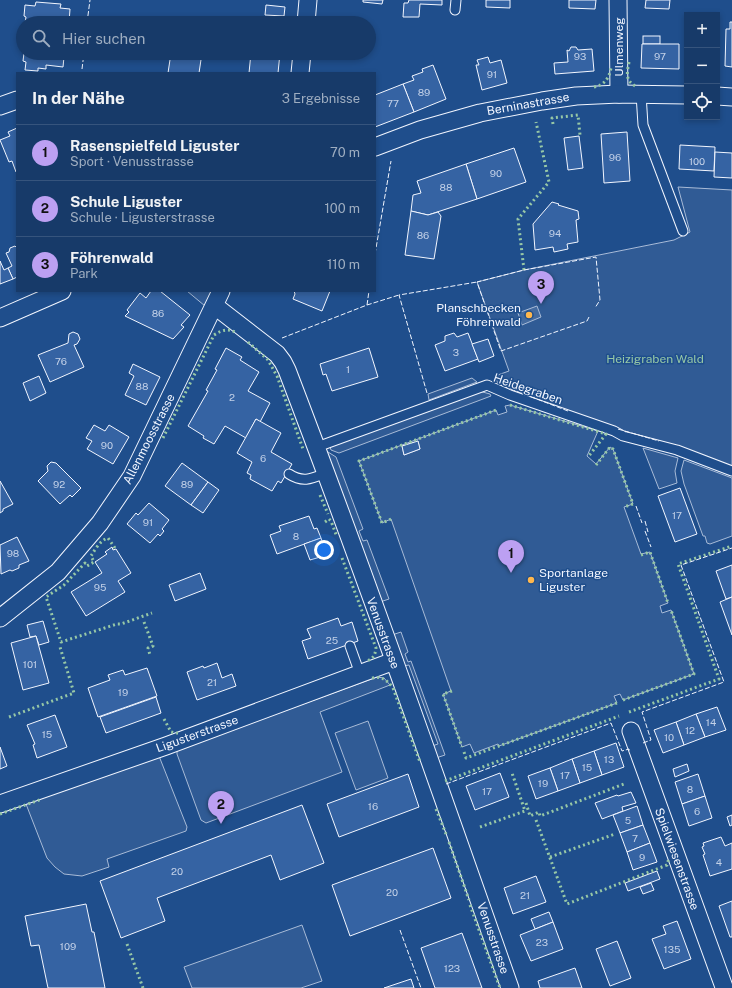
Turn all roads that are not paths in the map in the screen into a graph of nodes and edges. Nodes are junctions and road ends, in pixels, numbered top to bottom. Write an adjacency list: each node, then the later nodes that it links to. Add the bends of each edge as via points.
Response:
1 (308, 0): 5 (street)
2 (456, 0): 4 (lane)
3 (618, 0): 8 (street, Ulmenweg)
4 (455, 10)
5 (307, 16)
6 (301, 60): 7 (street)
7 (300, 72)
8 (619, 94): 9 (street, Berninastrasse); 15 (street, Berninastrasse, via 576,96 480,112)
9 (641, 94): 10 (street, Berninastrasse); 16 (lane, via 643,125)
10 (684, 95)
11 (720, 96): 12 (street)
12 (732, 97)
13 (16, 100): 14 (street)
14 (0, 106)
15 (376, 147)
16 (683, 231)
17 (60, 292): 19 (street)
18 (218, 298): 20 (street, Venusstrasse, via 283,362); 24 (street, Allenmoosstrasse, via 132,476 100,523 58,572)
19 (0, 318)
20 (317, 447): 21 (lane, Heidegraben, via 487,385 623,436 677,450); 22 (street, Venusstrasse)
21 (732, 471)
22 (326, 473): 23 (lane, via 305,480); 26 (street, Venusstrasse)
23 (288, 474)
24 (0, 618)
25 (350, 646): 27 (lane)
26 (394, 661): 27 (street, Ligusterstrasse); 31 (street, Venusstrasse)
27 (360, 674): 29 (street, Ligusterstrasse)
28 (631, 731): 30 (street, Spielwiesenstrasse)
29 (0, 804)
30 (726, 986)
31 (510, 988)

